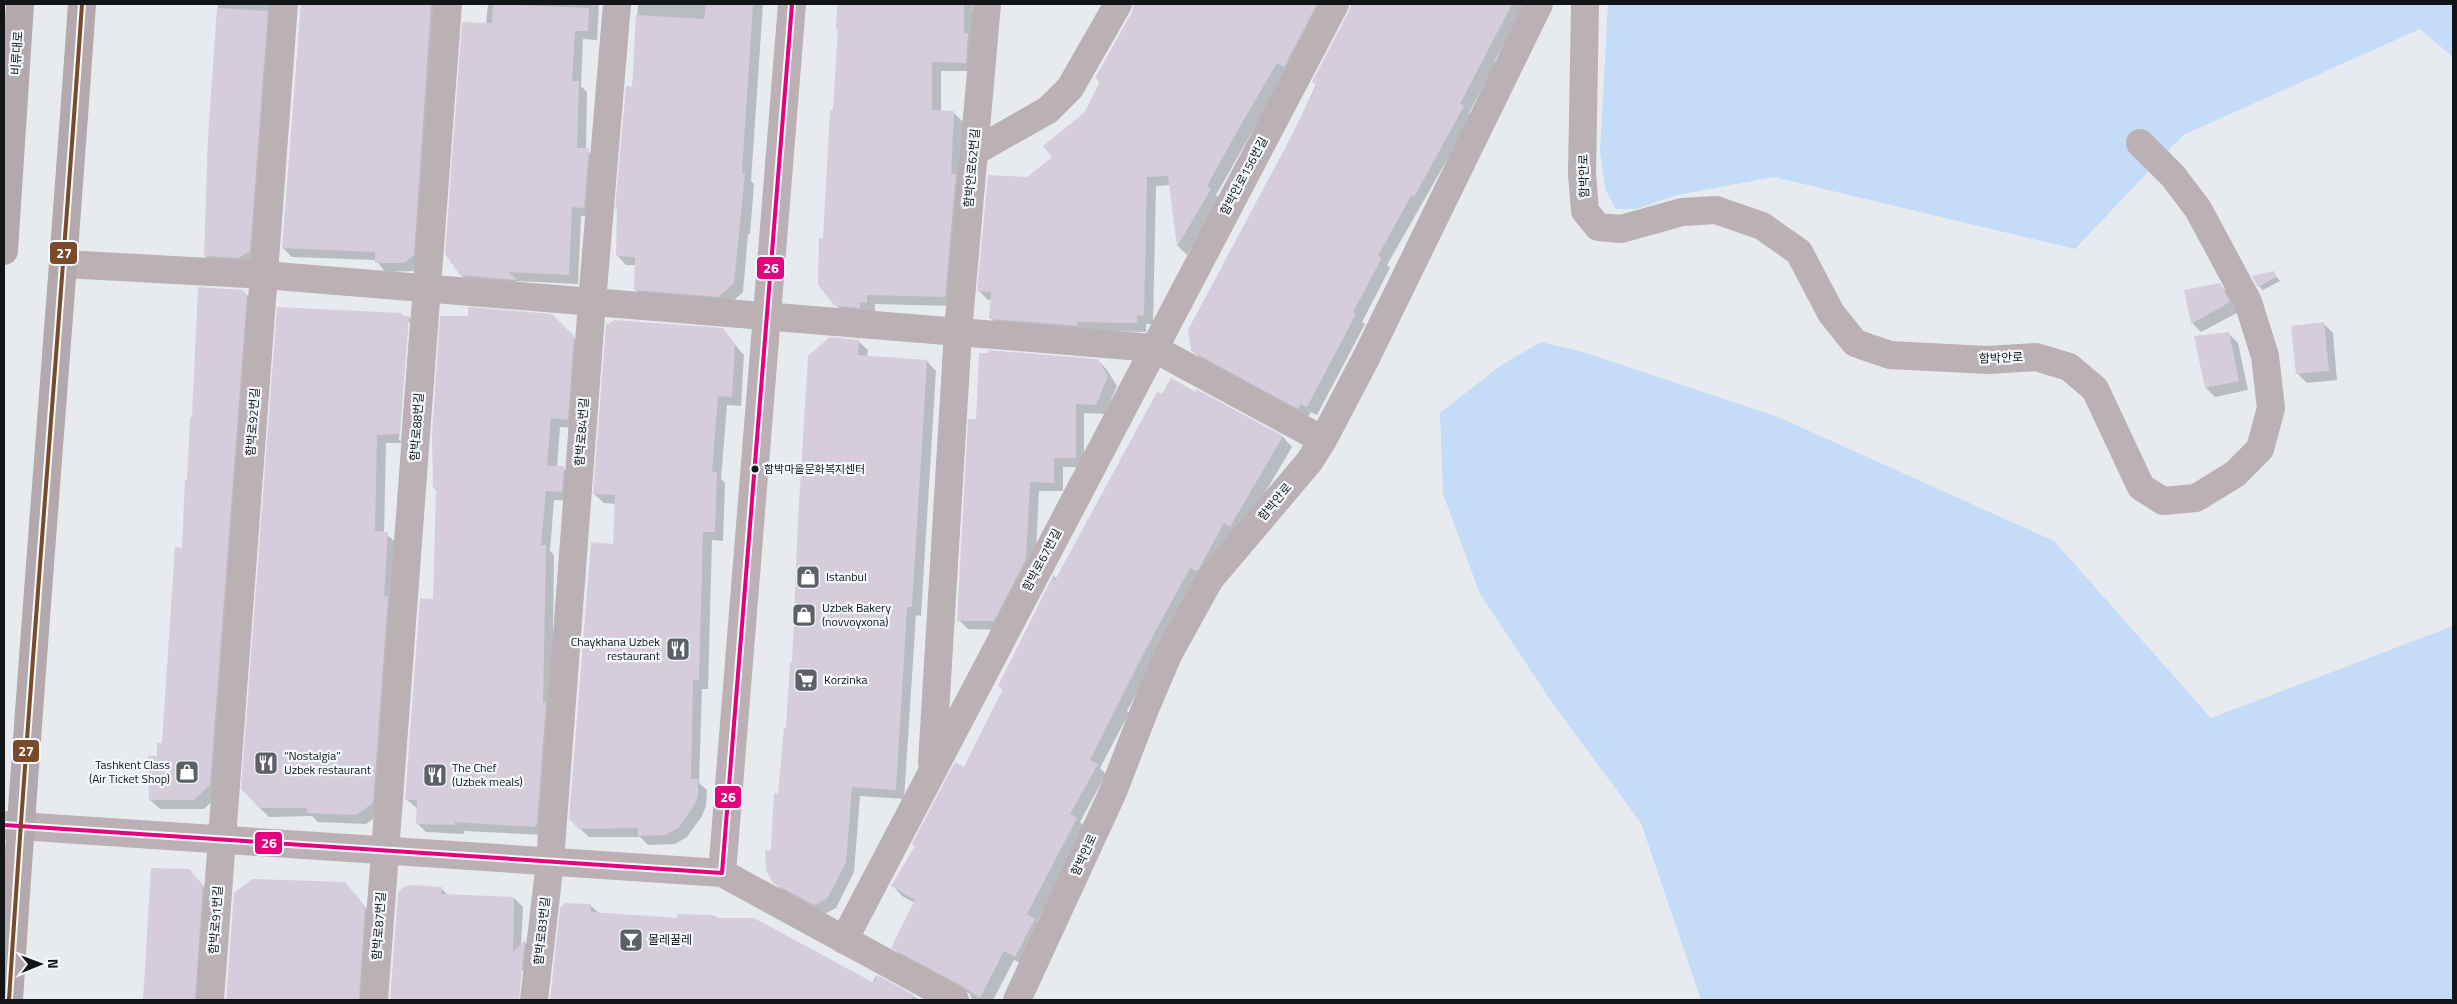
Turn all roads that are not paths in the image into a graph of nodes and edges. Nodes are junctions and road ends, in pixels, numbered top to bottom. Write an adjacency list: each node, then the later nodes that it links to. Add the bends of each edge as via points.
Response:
1 (20, 4): 14 (main road, 비류대로)
2 (82, 4): 15 (main road)
3 (284, 4): 16 (street, 함박로92번길)
4 (448, 4): 17 (street, 함박로88번길)
5 (617, 4): 18 (street, 함박로84번길)
6 (792, 4): 19 (street)
7 (987, 4): 13 (street, 함박안로62번길)
8 (1118, 4): 13 (street, via 1070,88 1048,110)
9 (1335, 4): 21 (street, 함박안로156번길)
10 (1539, 4): 22 (street, 함박안로)
11 (1585, 4): 12 (street, 함박안로, via 1582,174 1585,210 1598,228 1621,229 1682,212 1716,210 1762,226 1799,252 1831,312 1855,343 1890,356 1988,360 2036,357 2069,367 2095,389 2141,487 2163,500 2196,498 2235,474 2260,448 2271,408 2266,356 2248,302 2198,209 2173,176)
12 (2140, 143)
13 (974, 152): 20 (street, 함박안로62번길)
14 (4, 251)
15 (64, 264): 16 (street); 24 (main road)
16 (264, 275): 17 (street); 25 (street, 함박로92번길)
17 (428, 289): 18 (street); 26 (street, 함박로88번길)
18 (592, 302): 19 (street); 27 (street, 함박로84번길)
19 (767, 316): 20 (street); 28 (street)
20 (958, 332): 21 (street); 23 (street, 함박로67번길)
21 (1154, 348): 22 (street); 23 (street, 함박로67번길)
22 (1323, 440): 35 (street, 함박안로, via 1309,462 1210,579 1169,653 1113,792)
23 (931, 773): 29 (street, 함박로67번길)
24 (12, 826): 25 (street); 30 (main road)
25 (221, 840): 26 (street); 31 (street, 함박로91번길)
26 (385, 851): 27 (street); 32 (street, 함박로87번길)
27 (550, 861): 28 (street); 33 (street, 함박로83번길)
28 (722, 873): 29 (street)
29 (844, 940): 34 (street)
30 (9, 1000)
31 (210, 1000)
32 (374, 1000)
33 (534, 1000)
34 (955, 1000)
35 (1018, 1000)

